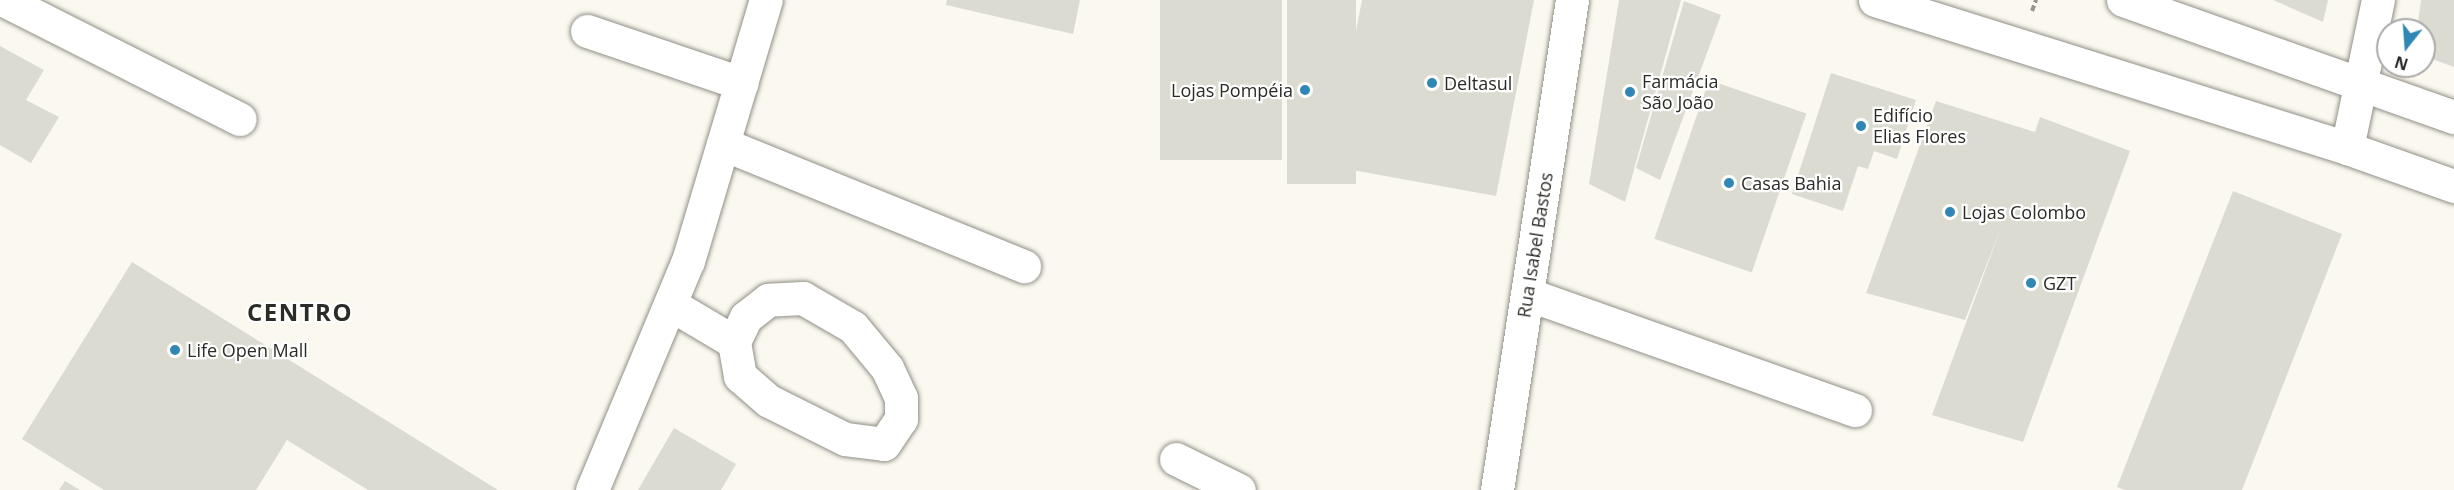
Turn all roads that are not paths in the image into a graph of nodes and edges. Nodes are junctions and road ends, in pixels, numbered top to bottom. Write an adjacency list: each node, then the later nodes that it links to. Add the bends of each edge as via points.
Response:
1 (4, 0): 11 (street)
2 (766, 0): 9 (street)
3 (1572, 0): 16 (street, Rua Isabel Bastos)
4 (1875, 0): 13 (street)
5 (2378, 0): 8 (street)
6 (2131, 1): 8 (street)
7 (587, 31): 9 (street)
8 (2361, 82): 10 (street); 13 (street)
9 (741, 83): 12 (street)
10 (2454, 117)
11 (240, 119)
12 (723, 144): 15 (street); 17 (street, via 688,261)
13 (2347, 148): 14 (street)
14 (2454, 186)
15 (1024, 266)
16 (1527, 294): 19 (street); 23 (street, Rua Isabel Bastos)
17 (670, 304): 18 (street); 21 (street)
18 (734, 342): 18 (street, via 740,376 754,389 769,401 846,439 884,444 901,419 901,398 887,368 853,327 803,298 768,300 746,317)
19 (1855, 410)
20 (1176, 459): 22 (street)
21 (592, 490)
22 (1239, 490)
23 (1497, 490)

